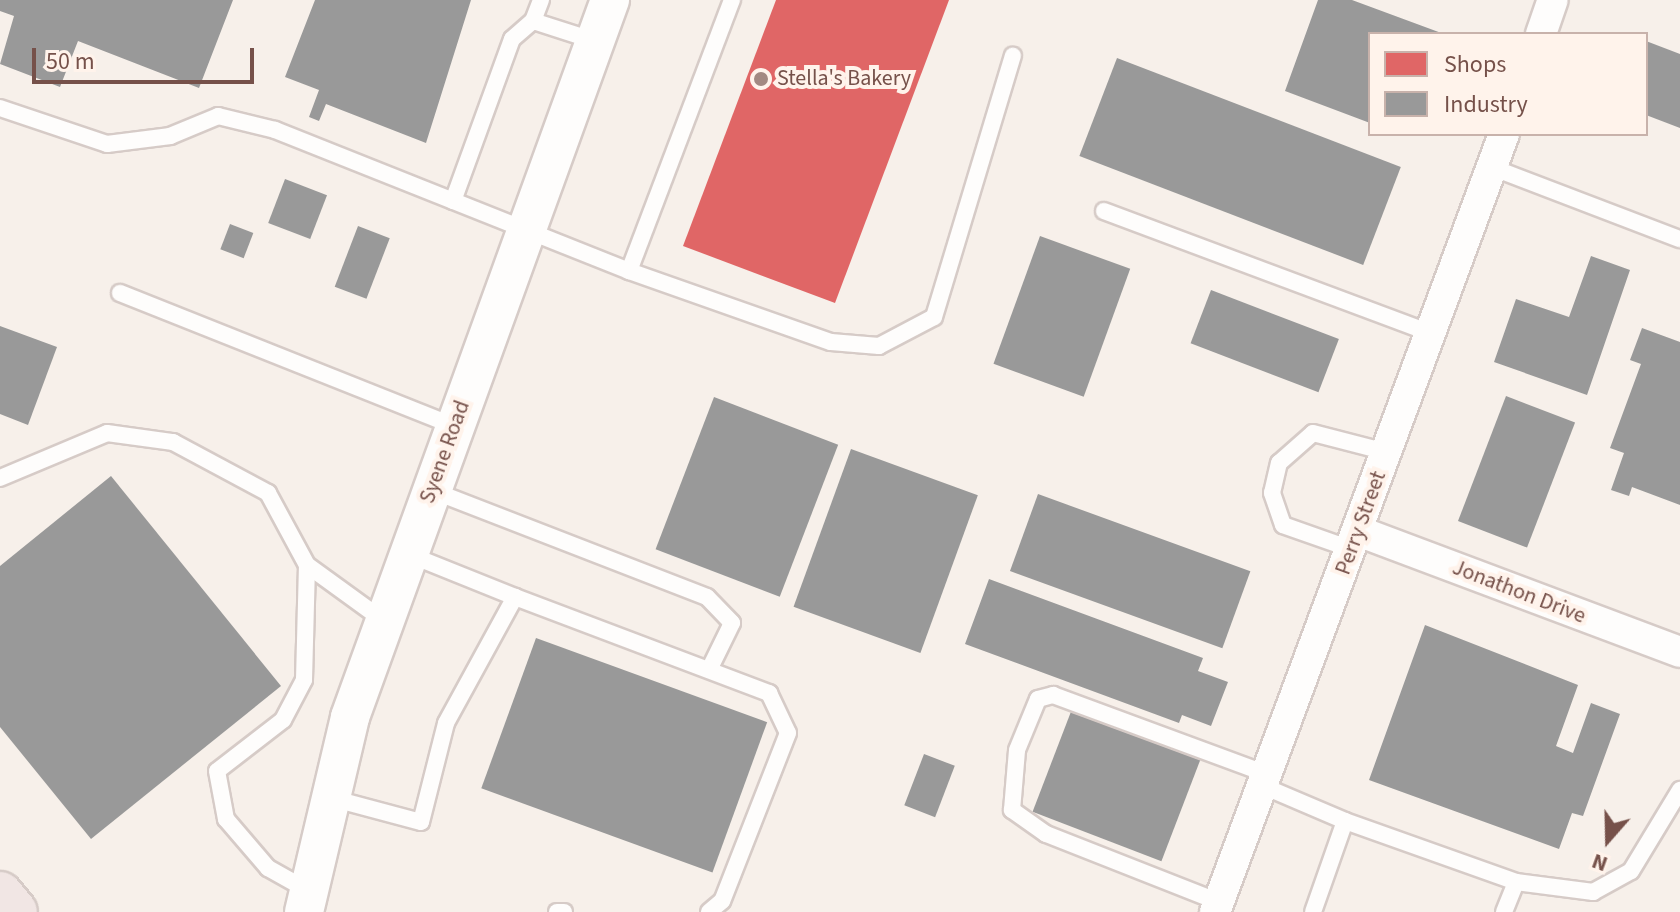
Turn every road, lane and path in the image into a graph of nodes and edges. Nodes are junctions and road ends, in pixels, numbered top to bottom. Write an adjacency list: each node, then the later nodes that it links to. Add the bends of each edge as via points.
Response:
1 (541, 0): 5 (lane)
2 (610, 0): 7 (street, Syene Road)
3 (732, 0): 16 (lane)
4 (1553, 0): 6 (street)
5 (533, 21): 7 (lane); 12 (lane, via 512,39)
6 (1542, 32)
7 (595, 41): 14 (street, Syene Road)
8 (1013, 56): 16 (lane, via 934,317 879,346 831,342)
9 (0, 108): 12 (lane, via 107,144 170,136 218,116 275,130)
10 (1503, 136): 11 (street, Perry Street)
11 (1491, 167): 15 (lane); 18 (street, Perry Street)
12 (453, 201): 14 (lane)
13 (1104, 211): 18 (lane)
14 (525, 231): 16 (lane); 19 (street, Syene Road)
15 (1680, 239)
16 (629, 271)
17 (120, 293): 19 (lane)
18 (1431, 333): 20 (street, Perry Street)
19 (454, 426): 22 (street, Syene Road)
20 (1387, 452): 23 (street, Perry Street); 23 (lane, via 1313,433 1279,463 1272,493 1283,525)
21 (0, 478): 25 (lane, via 107,433 173,442 268,493)
22 (431, 490): 24 (street, Syene Road); 29 (lane, via 707,597 732,623)
23 (1355, 540): 28 (street, Jonathon Drive); 30 (street, Perry Street)
24 (408, 554): 26 (lane); 27 (street, Syene Road)
25 (307, 565): 27 (lane); 36 (lane, via 304,680 283,720 217,771 226,819)
26 (515, 597): 29 (lane); 32 (lane, via 446,723 421,822)
27 (384, 621): 32 (street, Syene Road)
28 (1679, 649)
29 (709, 670): 41 (lane, via 769,693 788,733 722,901)
30 (1265, 780): 33 (lane); 37 (street, Perry Street); 37 (lane, via 1053,695 1038,699 1017,750 1012,810 1046,834)
31 (1680, 790): 34 (lane, via 1631,871 1593,892)
32 (328, 797): 36 (street, Syene Road)
33 (1345, 821): 34 (lane); 42 (lane)
34 (1516, 882): 43 (lane)
35 (0, 894): 38 (highway)
36 (305, 901)
37 (1217, 907)
38 (15, 912)
39 (557, 912): 40 (lane)
40 (564, 912)
41 (709, 912)
42 (1313, 912)
43 (1504, 912)

